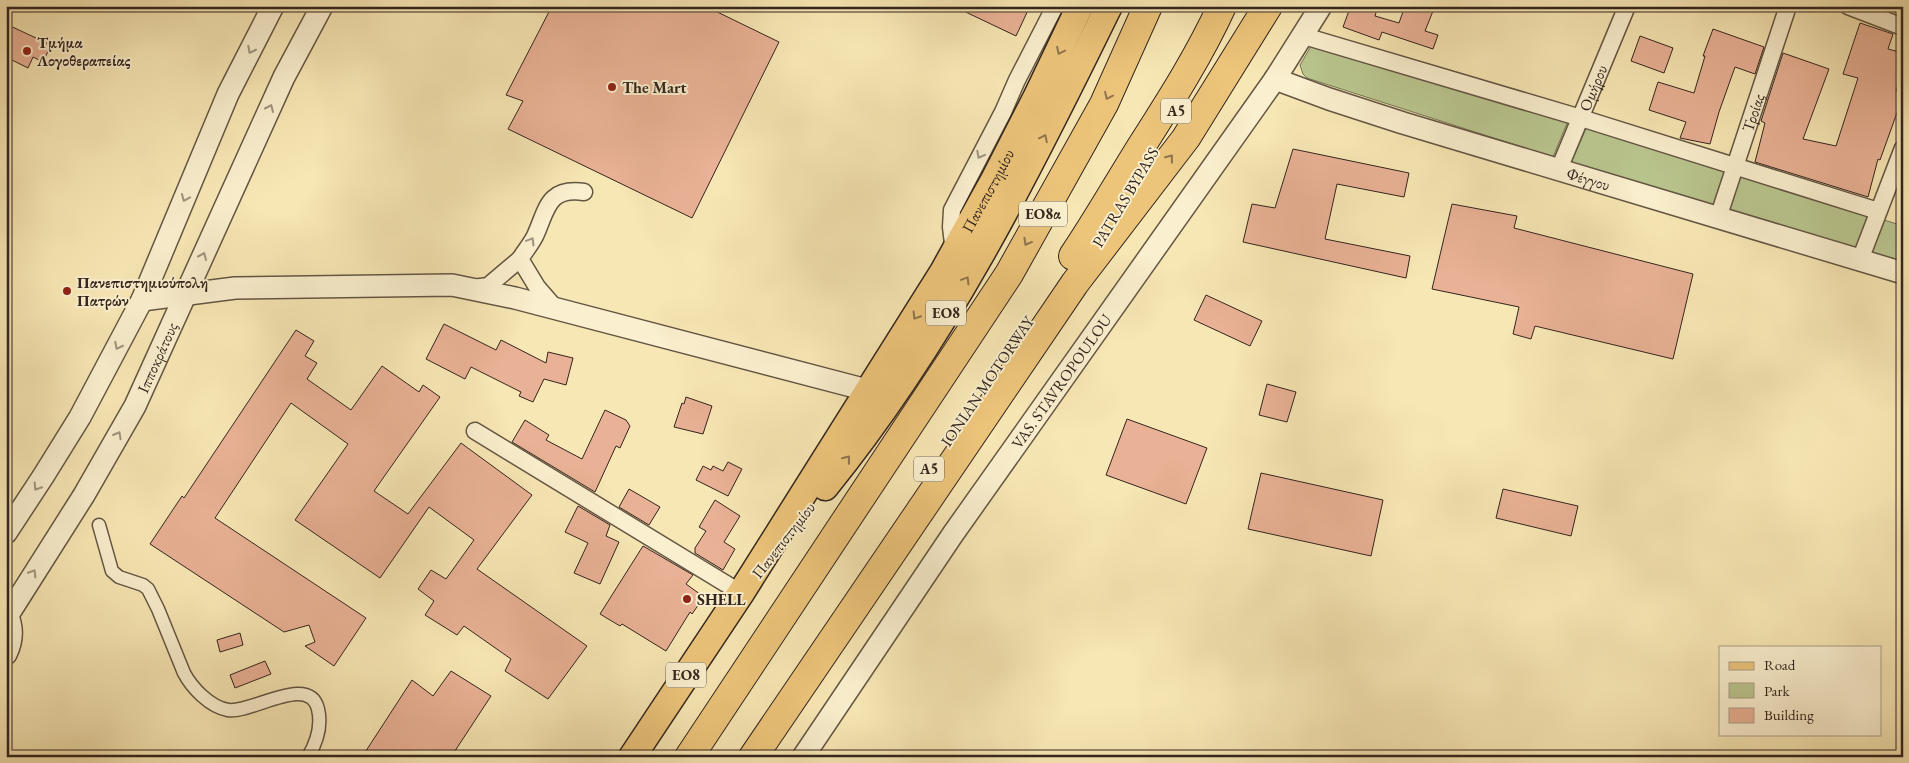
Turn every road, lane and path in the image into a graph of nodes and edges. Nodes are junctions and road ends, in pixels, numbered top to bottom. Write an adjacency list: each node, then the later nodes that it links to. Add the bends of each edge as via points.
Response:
1 (273, 6): 33 (street, one-way to 33, via 228,94)
2 (322, 6): 32 (street, Ιπποκράτους, one-way to 2, via 284,77)
3 (1055, 6): 25 (street, one-way to 25, via 952,210)
4 (1080, 6): 25 (main road, Πανεπιστημίου / ΕΟ8, one-way to 25, via 1036,98)
5 (1109, 6): 35 (main road, Πανεπιστημίου / ΕΟ8, one-way to 5, via 956,298 1032,162)
6 (1148, 6): 29 (highway, ΕΟ8α, one-way to 29, via 1104,104)
7 (1222, 6): 21 (highway, PATRAS BYPASS / Α5, via 1202,46)
8 (1234, 6): 30 (highway, PATRAS BYPASS / Α5, via 1158,142 1112,212)
9 (1268, 6): 30 (highway, one-way to 9, via 1186,138)
10 (1321, 6): 15 (street, VAS. STAVROPOULOU)
11 (1627, 6): 17 (street, Ομήρου)
12 (1788, 6): 19 (street, Τροίας)
13 (1848, 6): 14 (street)
14 (1903, 27)
15 (1304, 36): 16 (street, VAS. STAVROPOULOU); 17 (street)
16 (1275, 79): 20 (street, Φέγγου, via 1329,99); 47 (street, VAS. STAVROPOULOU, via 948,541)
17 (1581, 118): 19 (street); 20 (street, Ομήρου)
18 (1903, 148): 23 (street)
19 (1734, 166): 23 (street); 24 (street, Τροίας)
20 (1559, 170): 24 (street, Φέγγου)
21 (1121, 180): 45 (highway, IONIAN MOTORWAY / Α5, via 1095,224)
22 (584, 192): 26 (street, one-way to 22, via 548,204 561,193)
23 (1878, 211): 27 (street)
24 (1718, 218): 27 (street, Φέγγου)
25 (954, 253): 35 (main road, Πανεπιστημίου / ΕΟ8, one-way to 35)
26 (520, 259): 31 (street, via 488,286); 34 (street, via 537,287)
27 (1860, 260): 28 (street, Φέγγου)
28 (1903, 273)
29 (1009, 274): 44 (highway, Α5)
30 (1075, 283): 46 (highway, IONIAN MOTORWAY / Α5)
31 (472, 288): 32 (street, via 452,285 296,286); 34 (street)
32 (186, 293): 33 (street); 40 (street, Ιπποκράτους, one-way to 32, via 84,495 135,406)
33 (142, 300): 38 (street, one-way to 38, via 84,409)
34 (557, 310): 35 (street)
35 (881, 394): 39 (main road, Πανεπιστημίου / ΕΟ8, via 845,462)
36 (475, 431): 39 (street)
37 (99, 525): 42 (street, via 112,571 148,589 184,673 198,690 219,707 233,710 297,693 313,699 319,726)
38 (7, 532)
39 (741, 593): 43 (main road, ΕΟ8)
40 (7, 613): 41 (street, via 12,638)
41 (6, 654)
42 (308, 757)
43 (632, 757)
44 (689, 757)
45 (735, 757)
46 (753, 757)
47 (803, 757)

